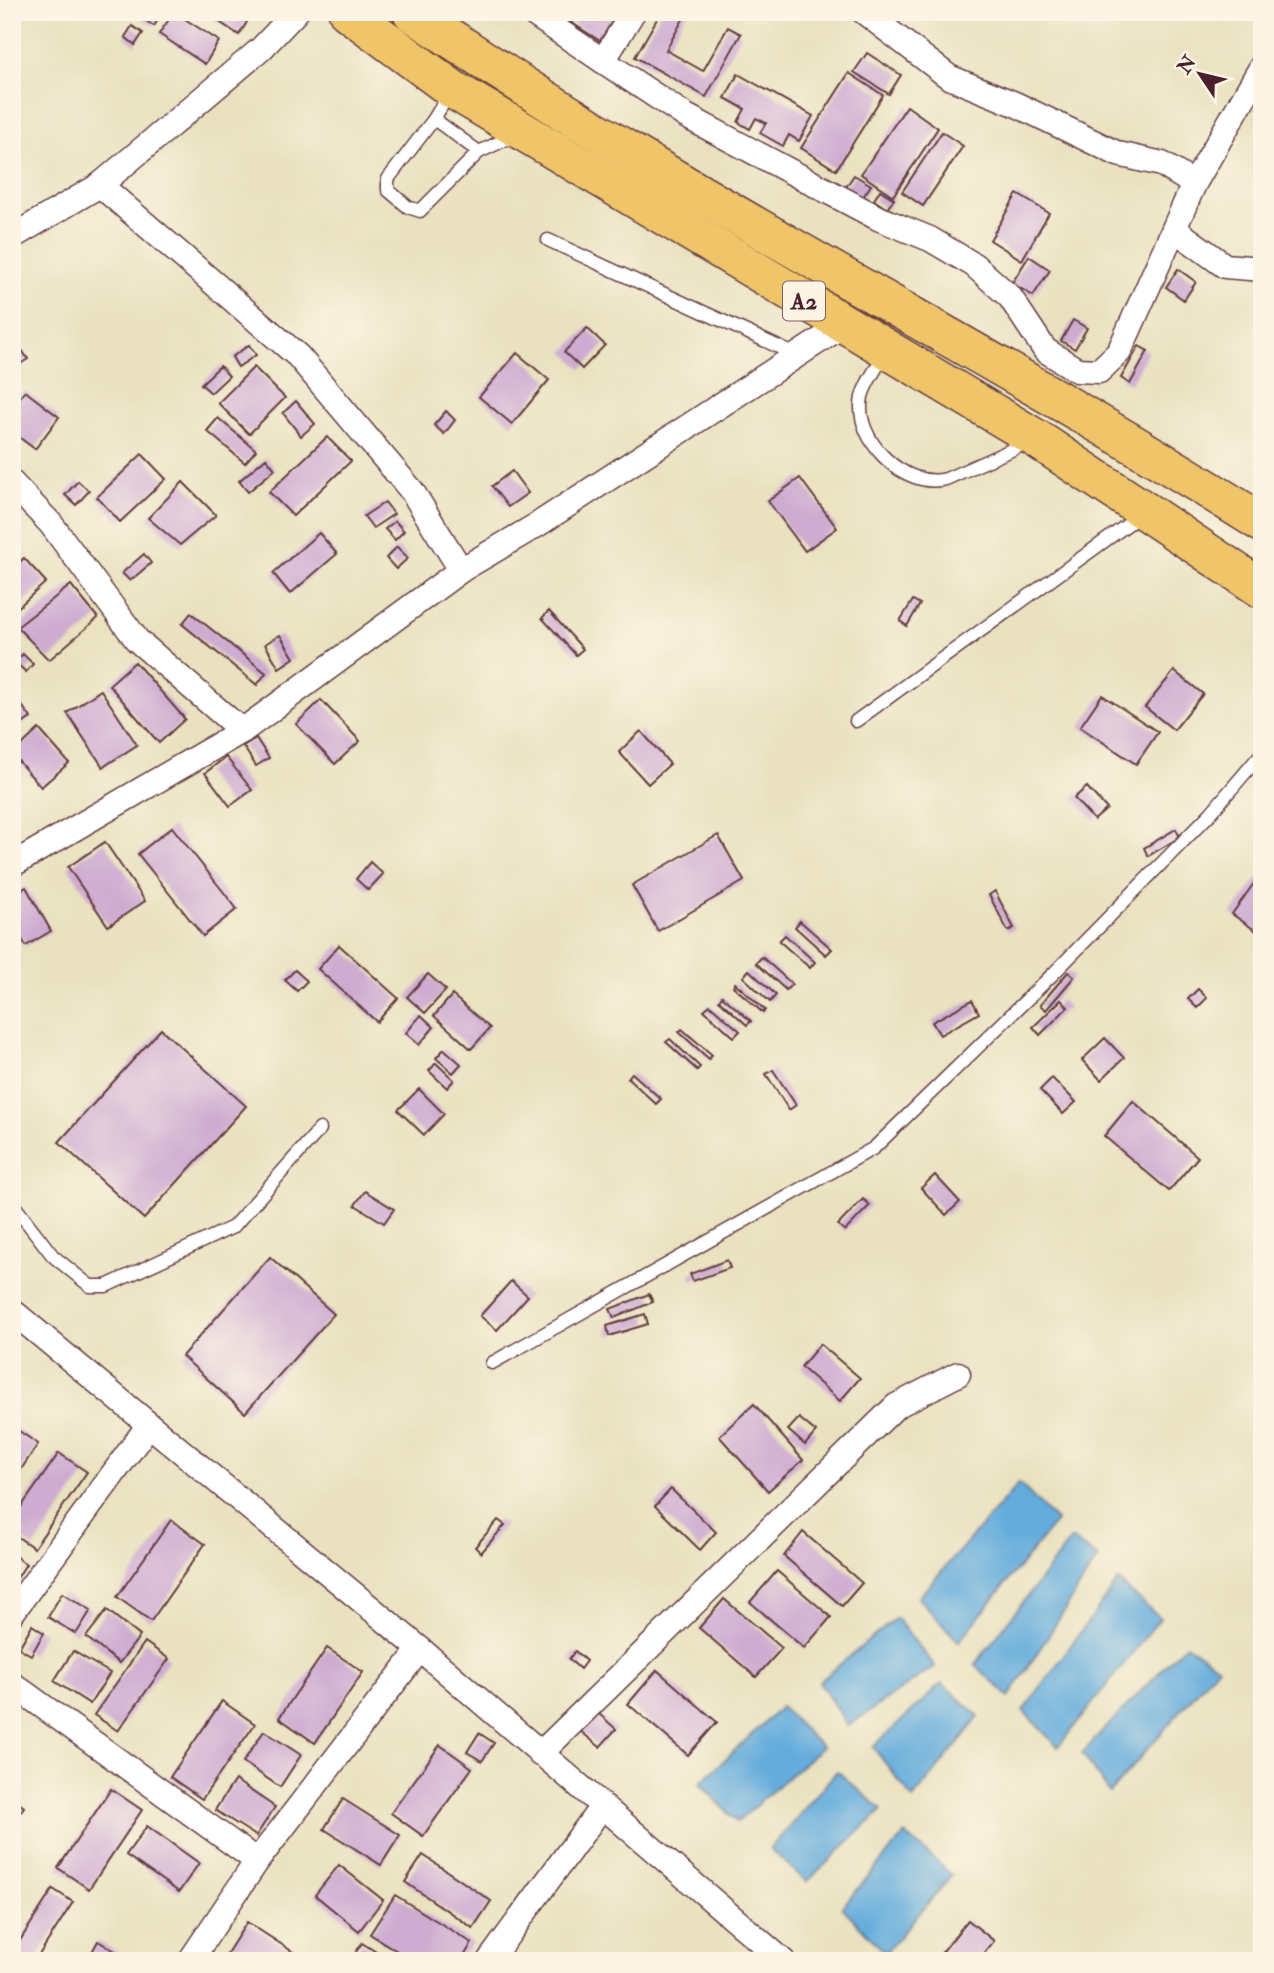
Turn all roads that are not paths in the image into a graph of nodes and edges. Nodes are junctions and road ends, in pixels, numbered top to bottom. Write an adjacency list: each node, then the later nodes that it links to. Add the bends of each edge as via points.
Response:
1 (296, 12): 13 (street, via 261,49)
2 (348, 12): 9 (highway, A2)
3 (412, 12): 24 (highway, A2, via 502,74 696,194 1132,441)
4 (531, 12): 7 (street)
5 (633, 12): 7 (street)
6 (864, 12): 12 (street, via 949,77 1118,154 1162,164)
7 (603, 61): 14 (street, via 686,116 974,265 1010,297 1045,350 1077,370 1100,371 1119,352)
8 (1262, 66): 12 (street)
9 (443, 104): 10 (highway, A2); 11 (lane); 11 (lane, via 387,179 388,190 408,207 421,211)
10 (521, 132): 11 (lane); 18 (highway, A2)
11 (479, 152)
12 (1194, 184): 14 (street)
13 (100, 185): 15 (street); 25 (street, via 298,356 412,491)
14 (1174, 229): 17 (street, via 1225,266)
15 (12, 237)
16 (548, 240): 20 (lane)
17 (1262, 269)
18 (845, 324): 19 (highway, A2); 20 (street)
19 (888, 347): 21 (highway, A2); 21 (lane, via 862,397 863,423 876,448 919,481 932,483)
20 (796, 355): 25 (street, via 537,526)
21 (1037, 439): 23 (highway, A2)
22 (12, 483): 28 (street, via 51,524 137,640)
23 (1144, 513): 26 (highway, A2); 27 (lane)
24 (1262, 523)
25 (461, 570): 28 (street)
26 (1262, 589)
27 (856, 720)
28 (242, 731): 30 (street)
29 (1262, 754): 34 (lane, via 1210,814 874,1148)
30 (12, 865)
31 (320, 1129): 32 (lane, via 233,1227 106,1286 90,1286 81,1279 53,1256 16,1208)
32 (12, 1211)
33 (12, 1311): 36 (street)
34 (492, 1363)
35 (958, 1374): 40 (street, via 896,1406)
36 (148, 1426): 37 (street); 38 (street)
37 (12, 1613)
38 (419, 1649): 40 (street); 42 (street)
39 (12, 1684): 42 (street)
40 (540, 1754): 41 (street)
41 (601, 1808): 44 (street); 45 (street)
42 (257, 1861): 43 (street)
43 (190, 1961)
44 (489, 1961)
45 (783, 1961)

